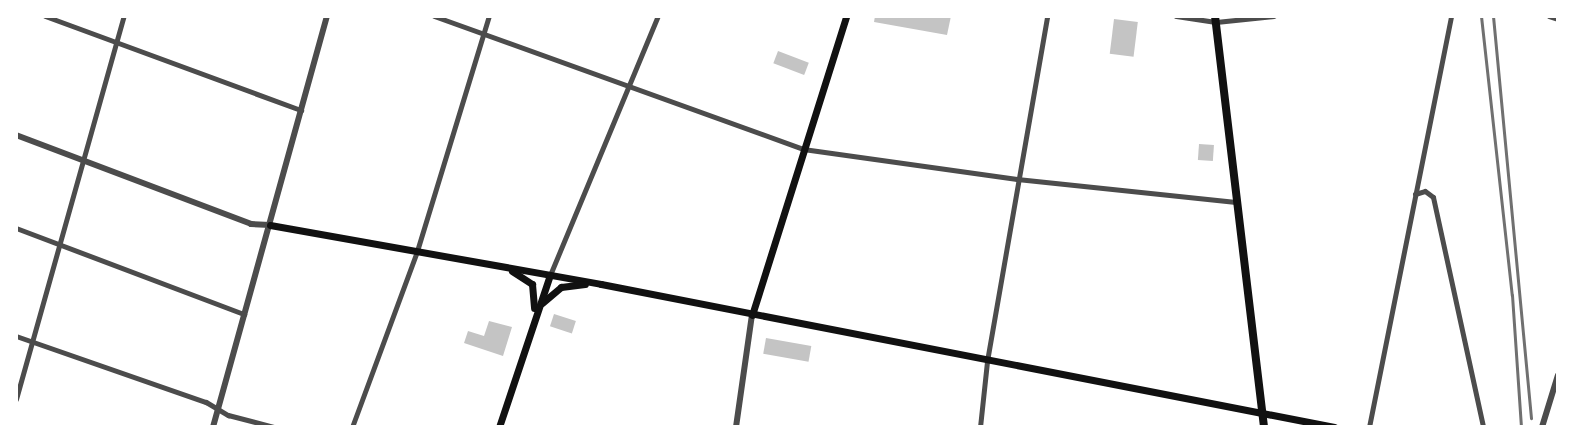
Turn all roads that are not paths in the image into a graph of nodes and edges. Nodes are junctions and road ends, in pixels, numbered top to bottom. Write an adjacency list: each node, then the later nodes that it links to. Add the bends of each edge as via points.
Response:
1 (45, 16): 16 (street)
2 (124, 16): 16 (street)
3 (327, 16): 18 (street)
4 (434, 16): 15 (street)
5 (489, 16): 15 (street)
6 (658, 16): 17 (street)
7 (846, 16): 20 (main road)
8 (1047, 16): 22 (street)
9 (1176, 16): 13 (street)
10 (1274, 16): 13 (street)
11 (1450, 16): 23 (street)
12 (1549, 16): 14 (street)
13 (1215, 19): 24 (main road)
14 (1558, 19)
15 (483, 34): 17 (street); 28 (street)
16 (116, 43): 18 (street); 21 (street)
17 (631, 87): 20 (street); 30 (street)
18 (301, 110): 25 (street)
19 (16, 134): 21 (street)
20 (803, 149): 22 (street); 34 (main road)
21 (84, 160): 25 (street, via 252,224); 27 (street)
22 (1017, 179): 24 (street); 38 (street)
23 (1415, 194): 51 (street); 52 (street, via 1425,191 1433,197)
24 (1236, 202): 42 (main road)
25 (270, 225): 28 (main road); 33 (street)
26 (16, 228): 27 (street)
27 (59, 244): 33 (street); 37 (street)
28 (417, 251): 29 (main road); 45 (street)
29 (497, 266): 30 (main road); 35 (main road, via 532,284 535,299)
30 (550, 275): 31 (main road); 32 (main road)
31 (601, 284): 32 (main road, via 561,287); 34 (main road)
32 (537, 309): 35 (main road)
33 (244, 314): 41 (street)
34 (752, 315): 38 (main road); 47 (street)
35 (530, 326): 46 (main road)
36 (16, 336): 37 (street)
37 (33, 342): 40 (street); 41 (street)
38 (986, 361): 42 (main road); 48 (street)
39 (1558, 375): 53 (street)
40 (16, 399)
41 (218, 408): 43 (street); 44 (street)
42 (1265, 411): 49 (main road); 50 (main road)
43 (213, 427)
44 (274, 427)
45 (352, 427)
46 (499, 427)
47 (736, 427)
48 (980, 427)
49 (1264, 427)
50 (1334, 427)
51 (1370, 427)
52 (1483, 427)
53 (1542, 427)

